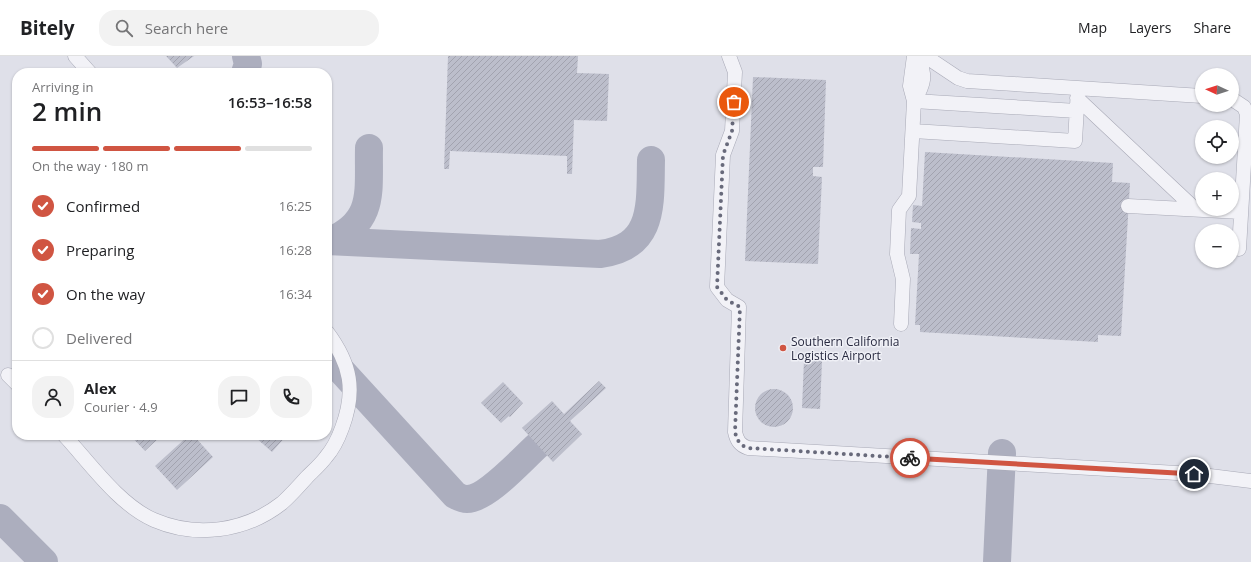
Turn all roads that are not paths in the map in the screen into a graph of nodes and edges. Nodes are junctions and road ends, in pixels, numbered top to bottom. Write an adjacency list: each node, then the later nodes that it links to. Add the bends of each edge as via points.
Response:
1 (75, 56): 6 (street)
2 (729, 56): 19 (street, via 735,72 733,124 723,155 717,287 727,300 740,307 735,432 742,446 1194,474)
3 (914, 56): 9 (street, via 910,86)
4 (918, 56): 9 (street, via 924,70 923,87)
5 (931, 58): 8 (street, via 958,78 967,81)
6 (86, 68)
7 (1195, 96): 8 (street)
8 (1077, 99): 9 (street); 11 (street, via 1075,141); 13 (street)
9 (914, 101): 11 (street)
10 (1239, 104): 14 (street, via 1247,114)
11 (912, 132): 16 (street, via 909,196 900,210 897,254 903,279)
12 (1128, 206): 13 (street)
13 (1195, 210)
14 (1241, 212): 15 (street)
15 (1239, 249)
16 (901, 324)
17 (332, 340): 18 (street, via 345,362 350,380 350,403 336,443 326,458 283,502 270,512 252,520 228,528 207,531 189,530 152,519 119,495)
18 (69, 440)
19 (1251, 481)

